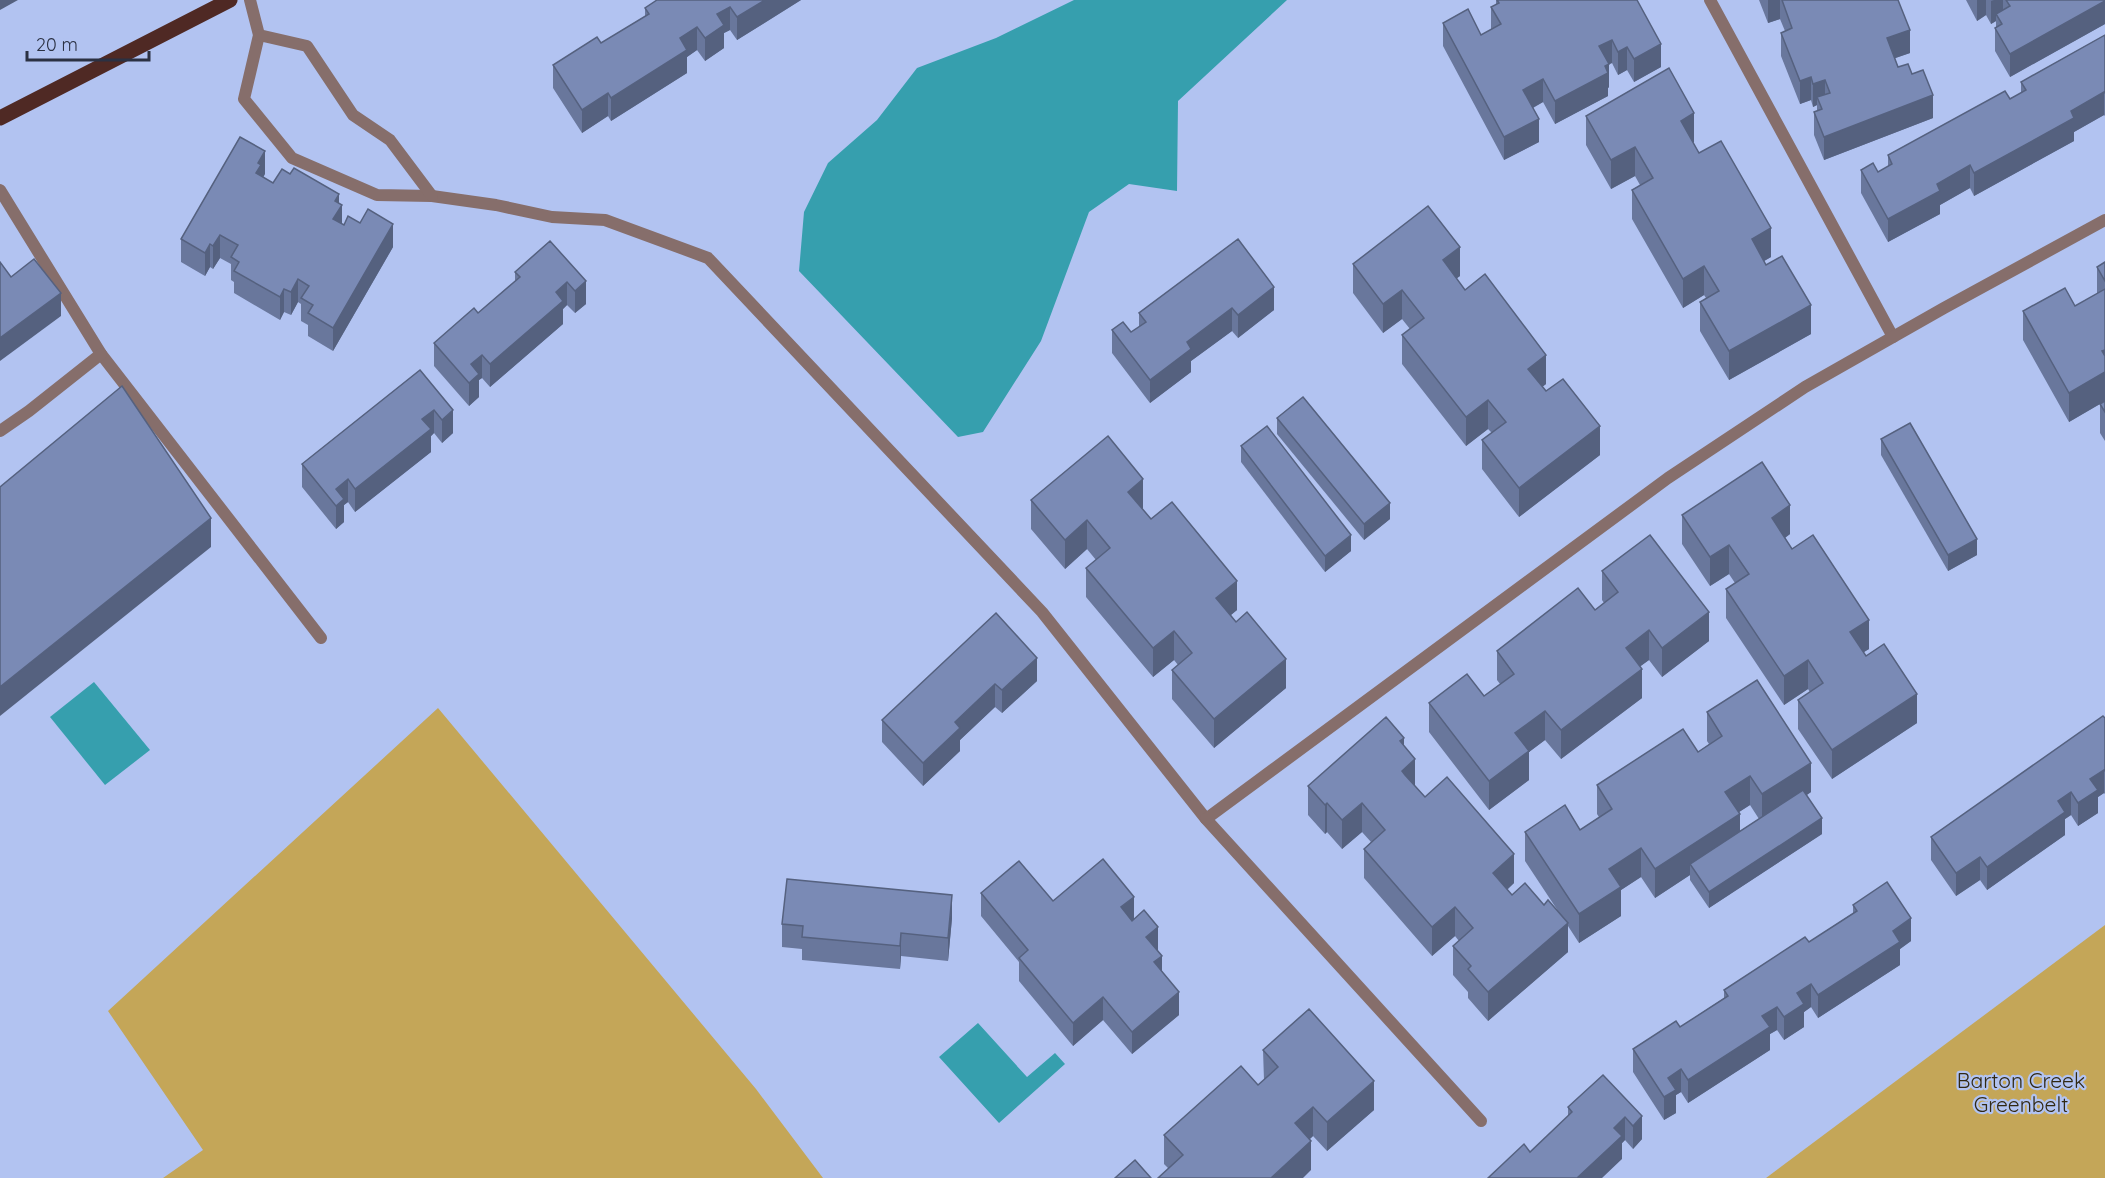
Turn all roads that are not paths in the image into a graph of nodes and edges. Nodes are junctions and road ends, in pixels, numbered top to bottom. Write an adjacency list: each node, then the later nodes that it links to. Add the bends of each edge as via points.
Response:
1 (230, 0): 5 (main road)
2 (250, 0): 4 (lane)
3 (1710, 0): 9 (lane)
4 (259, 35): 7 (lane, via 307,46 353,115 390,140); 7 (lane, via 244,99 292,158 377,195)
5 (0, 118)
6 (0, 190): 10 (lane)
7 (432, 196): 13 (lane, via 552,217 605,220 708,258 1042,612)
8 (2105, 220): 9 (lane)
9 (1893, 337): 13 (lane, via 1805,387 1668,478)
10 (101, 354): 11 (lane); 12 (lane)
11 (0, 431)
12 (321, 638)
13 (1206, 819): 14 (lane)
14 (1481, 1121)

